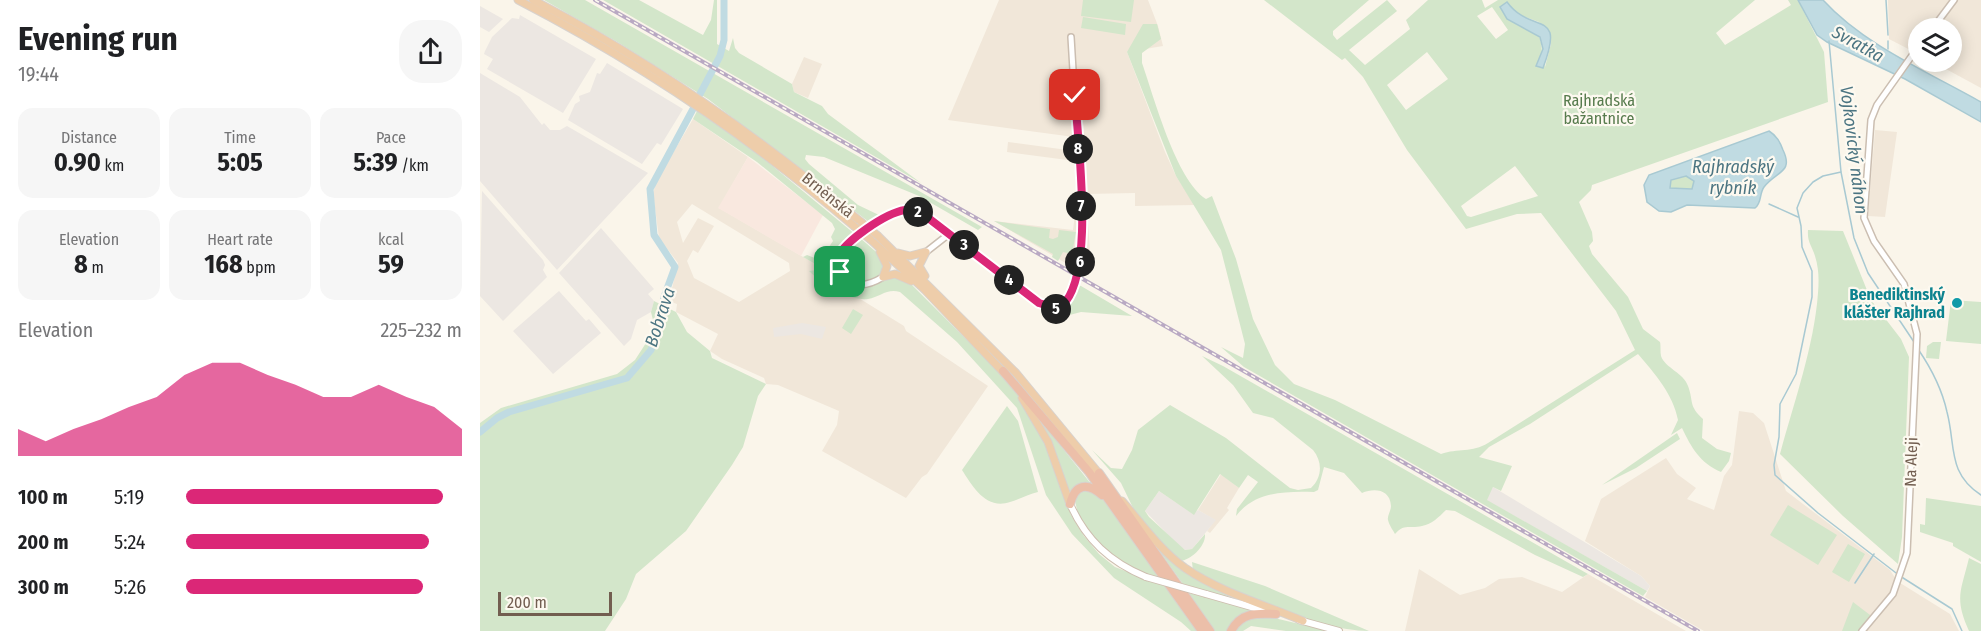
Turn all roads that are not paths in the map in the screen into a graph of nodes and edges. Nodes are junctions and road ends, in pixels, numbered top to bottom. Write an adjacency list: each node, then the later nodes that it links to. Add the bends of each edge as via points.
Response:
1 (518, 0): 7 (highway, Brněnská)
2 (533, 0): 7 (highway, Brněnská, via 630,54)
3 (1954, 0): 4 (street)
4 (1940, 18)
5 (1071, 37): 8 (street, bridge, via 1083,237 1078,271 1066,304 1049,309)
6 (1908, 61): 25 (street, Na Aleji, via 1874,108 1864,218 1874,241 1904,284 1917,334 1909,531 1898,586)
7 (688, 96): 9 (highway, Brněnská, bridge, via 805,176)
8 (949, 234): 11 (street); 12 (street, via 921,213 905,210 865,231 840,252 837,267 852,283 864,285)
9 (875, 238): 10 (highway, Brněnská); 12 (highway, via 886,261); 13 (highway, Brněnská)
10 (893, 250): 11 (highway, via 908,256); 14 (highway, Brněnská)
11 (926, 252): 14 (highway, via 919,268)
12 (883, 277): 13 (highway, via 899,274)
13 (925, 290): 15 (highway, Brněnská)
14 (935, 290): 16 (highway, Brněnská, via 1016,373)
15 (1003, 370): 17 (highway, Brněnská, via 1042,430); 18 (highway)
16 (1099, 473): 20 (highway, Brněnská, via 1156,541 1184,567); 22 (highway)
17 (1070, 504): 18 (highway, via 1076,489 1085,486); 19 (main road, bridge, via 1086,533 1118,564 1146,577)
18 (1114, 505): 21 (highway)
19 (1276, 614): 20 (main road); 23 (highway, via 1246,616)
20 (1303, 621): 24 (main road)
21 (1202, 631)
22 (1210, 631)
23 (1231, 631)
24 (1340, 631)
25 (1862, 631)

